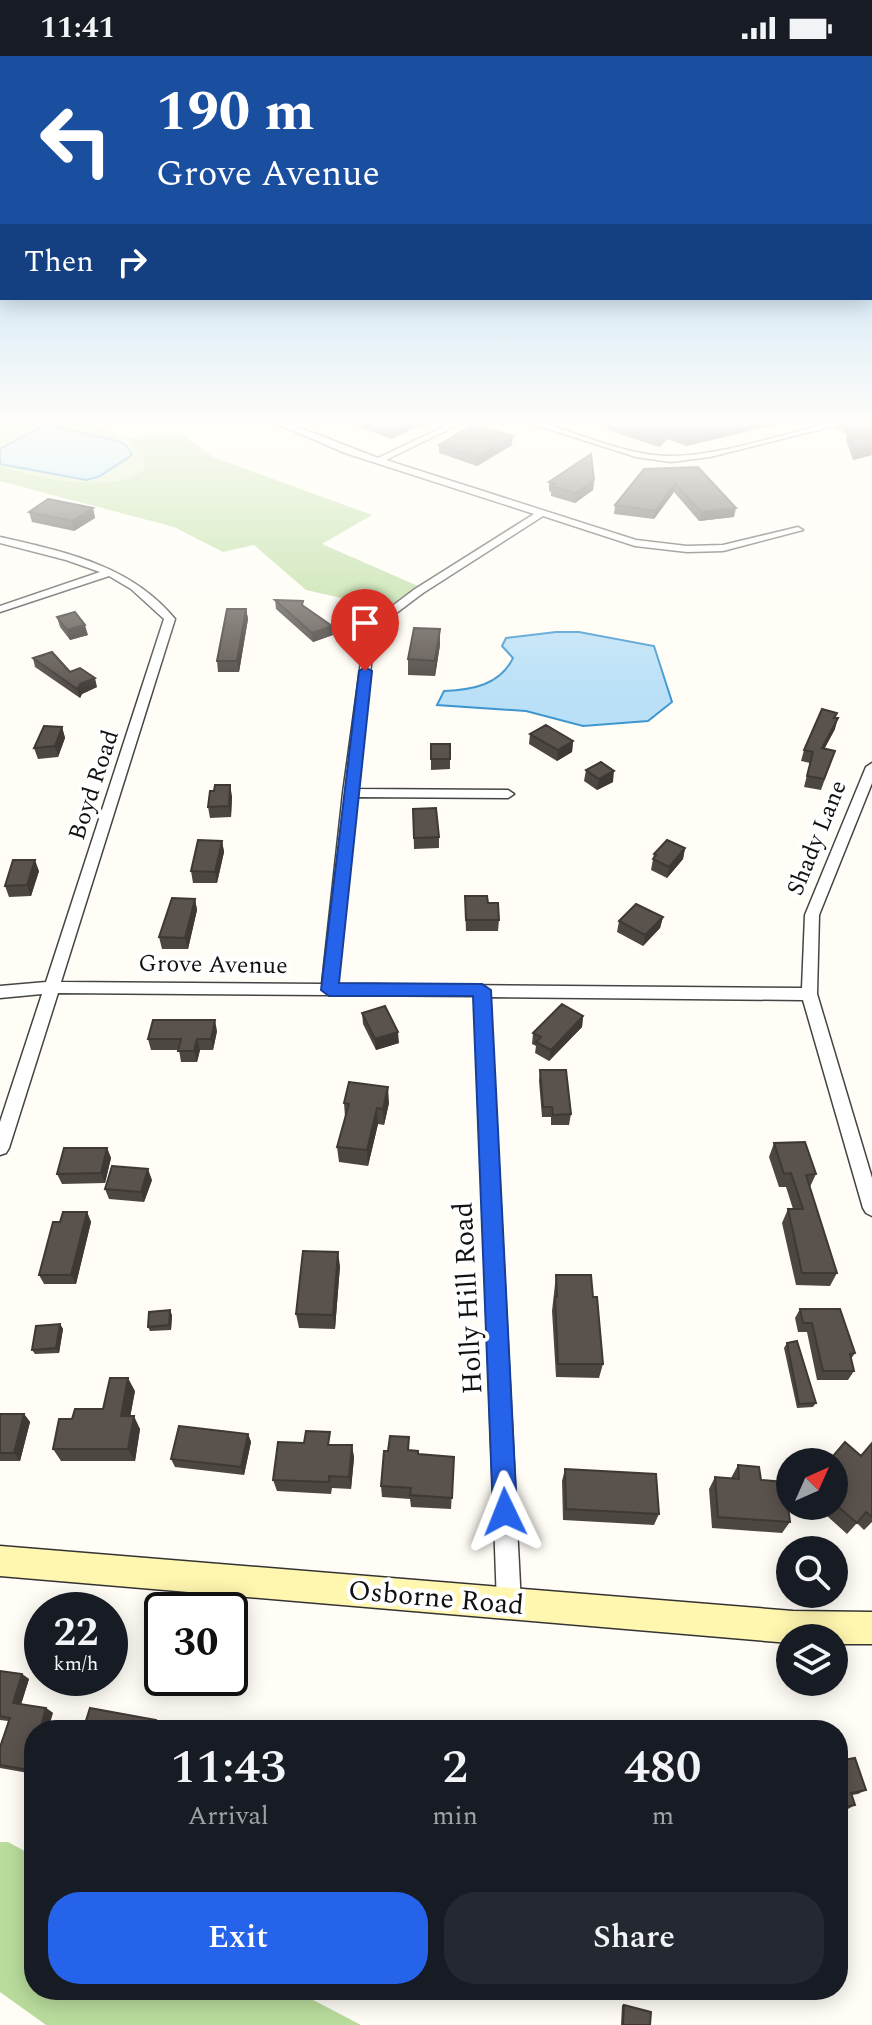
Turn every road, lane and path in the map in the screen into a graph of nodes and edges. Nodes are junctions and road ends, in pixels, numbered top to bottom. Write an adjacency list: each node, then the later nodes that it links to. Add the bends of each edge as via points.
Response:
1 (540, 514): 2 (street, via 616,539 679,549 742,545); 7 (street, via 383,618 369,640)
2 (798, 530)
3 (0, 540): 4 (street, Boyd Road)
4 (111, 572): 5 (street); 9 (street, Boyd Road, via 153,598 170,619)
5 (0, 609)
6 (872, 767): 13 (street, Shady Lane, via 812,915)
7 (349, 793): 8 (street); 10 (street)
8 (508, 794)
9 (52, 987): 10 (street, Grove Avenue); 12 (street, Grove Avenue); 14 (street, Boyd Road)
10 (329, 990): 11 (street, Grove Avenue)
11 (482, 990): 13 (street, Grove Avenue); 17 (street, Holly Hill Road)
12 (0, 992)
13 (809, 994): 15 (street, Shady Lane)
14 (0, 1148)
15 (872, 1208)
16 (0, 1561): 17 (street, Osborne Road)
17 (509, 1604): 18 (street, Osborne Road, via 793,1627)
18 (872, 1628)

